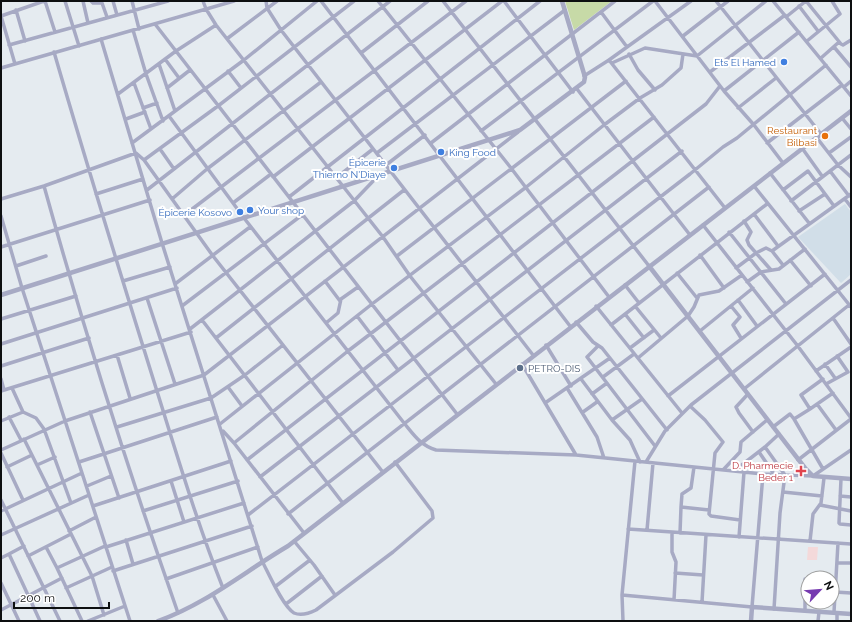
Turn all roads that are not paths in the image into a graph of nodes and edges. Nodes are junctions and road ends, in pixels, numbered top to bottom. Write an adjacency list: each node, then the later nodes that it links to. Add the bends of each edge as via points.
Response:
1 (45, 1): 38 (street); 62 (street)
2 (66, 1): 55 (street)
3 (82, 1): 49 (street)
4 (91, 1): 45 (street, via 102,3)
5 (114, 1): 43 (street)
6 (132, 1): 39 (street)
7 (168, 1): 32 (street)
8 (203, 1): 37 (street)
9 (234, 1): 37 (street)
10 (266, 1): 36 (street)
11 (277, 1): 36 (street)
12 (317, 1): 59 (street)
13 (321, 1): 46 (street)
14 (354, 1): 46 (street)
15 (378, 1): 34 (street)
16 (390, 1): 34 (street)
17 (428, 1): 52 (street)
18 (443, 1): 41 (street)
19 (466, 1): 41 (street)
20 (503, 1): 48 (street); 57 (street)
21 (540, 1): 48 (street)
22 (562, 1): 40 (street)
23 (615, 1): 42 (street)
24 (654, 1): 47 (street); 60 (street)
25 (691, 1): 47 (street)
26 (716, 1): 35 (street)
27 (728, 1): 35 (street)
28 (766, 1): 54 (street)
29 (774, 1): 44 (street)
30 (806, 1): 33 (street); 53 (street)
31 (832, 1): 53 (street, via 841,13)
32 (154, 3): 39 (street)
33 (799, 6): 44 (street); 61 (street)
34 (383, 7): 52 (street); 65 (street)
35 (721, 7): 54 (street); 66 (street)
36 (267, 8): 59 (street); 68 (street)
37 (206, 9): 50 (street); 51 (street)
38 (16, 10): 71 (street); 76 (street, via 1,16)
39 (134, 10): 43 (street); 56 (street)
40 (565, 10): 64 (street); 67 (street)
41 (452, 12): 57 (street); 75 (street)
42 (601, 12): 60 (street); 64 (street)
43 (117, 15): 45 (street)
44 (786, 16): 63 (street); 73 (street)
45 (107, 17): 49 (street)
46 (334, 17): 65 (street); 78 (street)
47 (668, 18): 66 (street); 79 (street)
48 (517, 19): 67 (street); 81 (street)
49 (88, 23): 55 (street)
50 (155, 24): 56 (street); 82 (street)
51 (216, 24): 68 (street); 82 (street)
52 (397, 25): 75 (street); 84 (street)
53 (826, 25): 61 (street); 74 (street)
54 (736, 26): 73 (street); 88 (street)
55 (73, 27): 62 (street); 77 (street)
56 (139, 29): 58 (street)
57 (465, 29): 81 (street); 93 (street)
58 (133, 30): 69 (street); 108 (street)
59 (281, 30): 78 (street); 92 (street)
60 (614, 30): 79 (street); 89 (street)
61 (818, 31): 72 (street)
62 (55, 32): 71 (street)
63 (799, 32): 72 (street); 94 (street)
64 (572, 34): 87 (street); 89 (street)
65 (347, 35): 84 (street); 98 (street)
66 (683, 36): 88 (street)
67 (530, 37): 87 (street); 99 (street)
68 (228, 38): 92 (street)
69 (102, 40): 77 (street); 128 (street)
70 (851, 40): 74 (street, via 843,45)
71 (25, 41): 76 (street)
72 (807, 41): 90 (street)
73 (749, 42): 94 (street); 107 (street)
74 (839, 42): 80 (street)
75 (411, 43): 93 (street); 104 (street)
76 (9, 45): 96 (street)
77 (79, 46): 83 (street)
78 (294, 47): 98 (street); 109 (street)
79 (627, 47): 95 (street)
80 (834, 47): 90 (street); 101 (street)
81 (480, 48): 99 (street); 113 (street)
82 (176, 51): 91 (street); 103 (street)
83 (54, 52): 96 (street); 200 (street)
84 (361, 52): 104 (street)
85 (629, 54): 86 (street, via 645,48); 95 (street); 125 (street, via 638,70)
86 (683, 54): 88 (street); 125 (street, via 680,70)
87 (544, 55): 106 (street); 118 (street)
88 (697, 56): 107 (street)
89 (579, 57): 106 (street); 110 (street)
90 (821, 58): 100 (street)
91 (165, 59): 97 (street); 111 (street)
92 (244, 60): 105 (street); 109 (street)
93 (425, 60): 113 (street); 124 (street)
94 (762, 60): 112 (street); 127 (street)
95 (610, 62): 110 (street); 114 (street)
96 (15, 64): 102 (street)
97 (159, 64): 108 (street); 121 (street)
98 (308, 65): 115 (street); 129 (street)
99 (493, 65): 118 (street); 131 (street)
100 (826, 65): 120 (street); 130 (street)
101 (851, 67)
102 (1, 68)
103 (190, 70): 111 (street); 122 (street)
104 (375, 71): 124 (street); 134 (street)
105 (228, 72): 122 (street); 123 (street)
106 (558, 72): 126 (street); 135 (street)
107 (710, 72): 119 (street)
108 (146, 74): 117 (street); 136 (street)
109 (256, 76): 123 (street); 129 (street)
110 (584, 76): 126 (street, via 584,82)
111 (179, 78): 121 (street)
112 (776, 78): 130 (street); 140 (street)
113 (440, 79): 131 (street); 139 (street)
114 (626, 80): 133 (street); 138 (street)
115 (321, 82): 134 (street); 144 (street)
116 (851, 82): 120 (street)
117 (134, 83): 128 (street); 141 (street)
118 (508, 83): 135 (street); 146 (street)
119 (720, 86): 127 (street); 164 (street, via 706,104)
120 (843, 86): 132 (street); 145 (street)
121 (167, 88): 142 (street)
122 (205, 88): 137 (street); 142 (street)
123 (241, 88): 137 (street)
124 (389, 89): 139 (street); 151 (street)
125 (655, 90): 133 (street)
126 (575, 91): 138 (street); 152 (street)
127 (724, 91): 140 (street)
128 (118, 94): 150 (street)
129 (271, 94): 144 (street); 154 (street)
130 (790, 95): 145 (street); 157 (street)
131 (453, 96): 146 (street); 155 (street)
132 (851, 96)
133 (640, 98): 148 (street); 156 (street)
134 (336, 100): 151 (street); 159 (street)
135 (521, 100): 152 (street); 162 (street)
136 (157, 103): 141 (street); 153 (street)
137 (218, 106): 154 (street); 163 (street)
138 (591, 106): 156 (street); 169 (street)
139 (404, 107): 155 (street); 168 (street)
140 (738, 108): 157 (street)
141 (144, 110): 150 (street); 158 (street)
142 (175, 111): 147 (street)
143 (851, 111): 149 (street)
144 (284, 112): 159 (street); 170 (street)
145 (805, 113): 166 (street); 174 (street)
146 (468, 114): 162 (street); 173 (street)
147 (169, 116): 153 (street); 163 (street)
148 (654, 117): 164 (street); 175 (street)
149 (842, 118): 160 (street); 166 (street)
150 (126, 119): 172 (street)
151 (350, 119): 168 (street); 176 (street)
152 (536, 119): 161 (street); 169 (street)
153 (164, 120): 158 (street)
154 (232, 124): 170 (street); 183 (street)
155 (416, 124): 165 (street); 185 (street)
156 (604, 125): 175 (street); 188 (street)
157 (754, 125): 174 (street); 199 (street)
158 (151, 129): 172 (street)
159 (298, 129): 176 (street); 189 (street)
160 (851, 129)
161 (520, 130): 171 (street); 180 (street)
162 (481, 131): 171 (street)
163 (181, 133): 178 (street); 183 (street)
164 (668, 134): 181 (street); 191 (street)
165 (425, 135): 173 (street); 193 (street)
166 (819, 136): 177 (street); 184 (street)
167 (851, 137): 184 (street)
168 (364, 138): 179 (street); 195 (street)
169 (551, 138): 188 (street); 196 (street)
170 (245, 141): 189 (street); 198 (street)
171 (489, 141): 180 (street); 187 (street)
172 (132, 143): 182 (street)
173 (431, 143): 187 (street)
174 (767, 143): 192 (street)
175 (620, 144): 191 (street); 205 (street)
176 (312, 148): 195 (street); 204 (street)
177 (802, 148): 192 (street); 206 (street)
178 (160, 149): 190 (street); 197 (street)
179 (373, 149): 185 (street); 210 (street)
180 (496, 150): 196 (street); 212 (street)
181 (682, 151): 199 (street); 211 (street)
182 (136, 153): 190 (street); 200 (street); 209 (street)
183 (195, 153): 197 (street); 198 (street)
184 (829, 153): 194 (street)
185 (376, 154): 193 (street)
186 (851, 155): 194 (street)
187 (441, 156): 202 (street); 212 (street)
188 (564, 156): 205 (street); 220 (street)
189 (259, 159): 204 (street); 219 (street)
190 (144, 160): 213 (street)
191 (633, 161): 211 (street); 224 (street)
192 (783, 163): 203 (street)
193 (386, 165): 202 (street)
194 (838, 165): 201 (street); 207 (street)
195 (327, 167): 210 (street); 228 (street)
196 (511, 168): 220 (street); 230 (street)
197 (174, 169): 213 (street)
198 (207, 169): 219 (street); 233 (street)
199 (696, 169): 218 (street); 229 (street)
200 (88, 171): 215 (street); 225 (street)
201 (830, 171): 206 (street); 227 (street)
202 (391, 172): 208 (street); 222 (street)
203 (770, 173): 216 (street); 223 (street)
204 (272, 175): 228 (street); 237 (street)
205 (578, 175): 224 (street); 240 (street)
206 (822, 176): 214 (street)
207 (850, 176)
208 (377, 177): 217 (street); 235 (street)
209 (143, 178): 221 (street); 225 (street)
210 (336, 178): 217 (street)
211 (647, 178): 229 (street); 245 (street)
212 (458, 179): 230 (street); 244 (street)
213 (159, 181): 221 (street); 233 (street)
214 (817, 183): 223 (street, via 808,171); 226 (street); 236 (street)
215 (44, 186): 232 (street); 263 (street)
216 (754, 186): 239 (street); 242 (street)
217 (343, 187): 235 (street); 238 (street)
218 (709, 187): 242 (street); 247 (street)
219 (221, 188): 237 (street); 252 (street)
220 (526, 188): 240 (street); 253 (street)
221 (147, 190): 234 (street)
222 (404, 190): 244 (street); 255 (street)
223 (783, 190): 236 (street)
224 (591, 192): 245 (street); 257 (street)
225 (96, 194): 251 (street)
226 (825, 194): 241 (street); 246 (street)
227 (850, 195): 231 (street)
228 (289, 197): 238 (street)
229 (661, 197): 247 (street); 262 (street)
230 (473, 198): 253 (street); 261 (street)
231 (845, 198): 241 (street); 243 (street)
232 (1, 199)
233 (172, 199): 252 (street)
234 (150, 200): 251 (street); 273 (street)
235 (354, 201): 255 (street); 264 (street)
236 (791, 201): 246 (street)
237 (233, 203): 254 (street)
238 (293, 203): 249 (street); 254 (street)
239 (767, 204): 248 (street); 269 (street)
240 (538, 205): 257 (street); 267 (street)
241 (834, 206): 258 (street)
242 (725, 208): 259 (street)
243 (851, 208)
244 (419, 209): 261 (street); 270 (street)
245 (605, 211): 262 (street); 271 (street)
246 (799, 211): 258 (street)
247 (674, 214): 268 (street); 276 (street)
248 (754, 214): 256 (street); 277 (street)
249 (302, 215): 264 (street); 275 (street)
250 (1, 216): 274 (street)
251 (102, 216): 263 (street); 290 (street)
252 (184, 216): 266 (street)
253 (487, 217): 267 (street); 279 (street)
254 (244, 218): 260 (street); 266 (street)
255 (368, 218): 270 (street); 280 (street)
256 (744, 221): 265 (street); 284 (street, via 751,232 747,242)
257 (552, 223): 271 (street); 283 (street)
258 (809, 224): 269 (street)
259 (703, 225): 268 (street); 272 (street)
260 (250, 226): 275 (street); 287 (street)
261 (434, 228): 279 (street); 288 (street)
262 (619, 229): 276 (street); 291 (street)
263 (56, 230): 274 (street); 306 (street)
264 (315, 230): 280 (street); 292 (street)
265 (729, 232): 272 (street); 289 (street)
266 (196, 233): 273 (street); 287 (street)
267 (500, 234): 283 (street); 294 (street)
268 (690, 235): 297 (street)
269 (793, 235): 277 (street); 281 (street)
270 (382, 237): 288 (street); 299 (street)
271 (565, 240): 291 (street); 301 (street)
272 (716, 242): 285 (street); 300 (street)
273 (162, 243): 290 (street); 296 (street)
274 (9, 244): 278 (street); 295 (street)
275 (264, 244): 292 (street); 303 (street)
276 (632, 246): 297 (street); 310 (street)
277 (778, 246): 282 (street)
278 (1, 247)
279 (449, 247): 294 (street); 309 (street)
280 (329, 249): 299 (street); 311 (street)
281 (805, 250): 293 (street); 307 (street)
282 (772, 251): 284 (street, via 766,248); 298 (street)
283 (514, 252): 301 (street); 315 (street)
284 (756, 253): 289 (street); 302 (street)
285 (700, 255): 304 (street); 324 (street)
286 (46, 256): 295 (street)
287 (213, 256): 303 (street); 319 (street)
288 (397, 256): 309 (street)
289 (750, 257): 300 (street); 305 (street)
290 (116, 259): 306 (street); 313 (street)
291 (580, 259): 310 (street); 323 (street)
292 (277, 260): 311 (street); 326 (street)
293 (790, 260): 298 (street); 320 (street)
294 (462, 264): 315 (street); 328 (street)
295 (16, 266): 322 (street)
296 (170, 266): 313 (street); 319 (street)
297 (649, 266): 317 (street); 318 (street)
298 (783, 266): 302 (street)
299 (343, 267): 314 (street); 321 (street)
300 (736, 268): 308 (street)
301 (528, 270): 323 (street); 335 (street)
302 (771, 270): 305 (street)
303 (226, 272): 326 (street); 342 (street)
304 (677, 272): 317 (street); 334 (street)
305 (761, 272): 316 (street); 341 (street)
306 (69, 273): 322 (street); 330 (street)
307 (825, 274): 320 (street); 327 (street)
308 (742, 275): 316 (street); 324 (street)
309 (410, 276): 328 (street); 340 (street)
310 (593, 277): 332 (street); 343 (street)
311 (292, 279): 331 (street); 348 (street)
312 (851, 280): 327 (street)
313 (123, 281): 339 (street)
314 (325, 282): 331 (street); 337 (street)
315 (476, 282): 335 (street); 350 (street)
316 (747, 282): 325 (street)
317 (664, 283): 338 (street); 354 (street)
318 (625, 284): 332 (street); 338 (street)
319 (176, 286): 333 (street); 342 (street)
320 (811, 286): 341 (street)
321 (358, 287): 337 (street); 340 (street)
322 (22, 288): 329 (street); 349 (street)
323 (542, 288): 343 (street); 356 (street)
324 (724, 288): 334 (street, via 702,294)
325 (753, 288): 336 (street); 352 (street)
326 (240, 290): 348 (street); 359 (street)
327 (838, 290): 347 (street); 369 (street)
328 (424, 294): 350 (street); 362 (street)
329 (1, 295)
330 (76, 296): 349 (street); 355 (street)
331 (305, 297): 361 (street); 364 (street)
332 (609, 297): 344 (street)
333 (147, 298): 339 (street); 382 (street)
334 (697, 298): 354 (street)
335 (490, 299): 356 (street); 367 (street)
336 (738, 300): 346 (street); 366 (street)
337 (340, 301): 361 (street, via 338,313)
338 (639, 303): 345 (street)
339 (130, 304): 355 (street); 389 (street)
340 (372, 304): 353 (street); 362 (street)
341 (786, 304): 352 (street)
342 (182, 306): 370 (street)
343 (555, 306): 365 (street); 375 (street)
344 (596, 306): 360 (street); 363 (street)
345 (634, 306): 351 (street); 368 (street)
346 (731, 306): 371 (street); 380 (street, via 740,317 733,325)
347 (850, 306): 357 (street)
348 (254, 309): 364 (street); 377 (street)
349 (30, 310): 358 (street); 372 (street)
350 (438, 311): 367 (street); 381 (street)
351 (625, 314): 363 (street); 378 (street)
352 (773, 314): 366 (street); 369 (street)
353 (358, 316): 373 (street); 374 (street)
354 (688, 316): 371 (street); 379 (street)
355 (83, 318): 372 (street); 376 (street)
356 (504, 318): 375 (street); 390 (street)
357 (833, 318): 384 (street); 388 (street)
358 (1, 319)
359 (202, 320): 370 (street); 377 (street)
360 (576, 322): 365 (street); 387 (street)
361 (326, 323): 373 (street)
362 (387, 323): 374 (street); 381 (street)
363 (611, 325): 392 (street)
364 (268, 326): 385 (street); 399 (street)
365 (570, 326): 386 (street)
366 (758, 326): 380 (street)
367 (452, 329): 390 (street); 402 (street)
368 (654, 330): 378 (street); 379 (street)
369 (786, 330): 388 (street); 416 (street)
370 (190, 331): 382 (street); 418 (street)
371 (700, 331): 400 (street)
372 (37, 333): 383 (street); 395 (street)
373 (334, 334): 393 (street); 406 (street)
374 (371, 334): 393 (street); 394 (street)
375 (518, 336): 398 (street); 407 (street)
376 (89, 338): 395 (street); 405 (street)
377 (216, 338): 399 (street)
378 (644, 338): 392 (street)
379 (661, 338): 404 (street)
380 (742, 338): 400 (street)
381 (400, 340): 394 (street); 402 (street)
382 (162, 341): 389 (street); 430 (street)
383 (1, 344)
384 (851, 344)
385 (282, 345): 406 (street); 419 (street)
386 (546, 345): 398 (street); 433 (street)
387 (598, 346): 403 (street); 412 (street, via 587,357)
388 (797, 346): 415 (street); 438 (street)
389 (143, 347): 397 (street); 439 (street)
390 (466, 347): 407 (street); 422 (street)
391 (851, 347): 401 (street)
392 (630, 348): 396 (street)
393 (348, 351): 413 (street); 428 (street)
394 (385, 352): 413 (street); 414 (street)
395 (44, 353): 410 (street); 421 (street)
396 (634, 354): 404 (street); 411 (street)
397 (117, 355): 405 (street); 447 (street)
398 (533, 355): 408 (street)
399 (231, 356): 418 (street); 419 (street)
400 (719, 356): 416 (street); 446 (street)
401 (837, 356): 409 (street); 417 (street)
402 (414, 358): 414 (street); 422 (street)
403 (610, 358): 411 (street); 412 (street)
404 (638, 358): 446 (street)
405 (96, 362): 421 (street); 454 (street)
406 (297, 363): 428 (street); 441 (street)
407 (480, 364): 431 (street); 443 (street)
408 (522, 364): 431 (street); 452 (street)
409 (825, 364): 415 (street); 424 (street)
410 (1, 366)
411 (617, 366): 423 (street); 450 (street)
412 (596, 368): 423 (street); 426 (street)
413 (362, 370): 436 (street); 449 (street)
414 (398, 370): 436 (street)
415 (816, 371): 427 (street)
416 (732, 372): 438 (street); 457 (street)
417 (848, 372): 420 (street); 424 (street)
418 (204, 375): 430 (street); 448 (street)
419 (245, 375): 434 (street); 441 (street)
420 (851, 375)
421 (50, 376): 435 (street); 475 (street)
422 (428, 376): 443 (street); 456 (street)
423 (603, 377): 429 (street)
424 (835, 378): 432 (street)
425 (1, 379): 440 (street)
426 (581, 379): 433 (street); 444 (street)
427 (823, 379): 432 (street); 459 (street, via 801,394)
428 (310, 380): 449 (street); 460 (street)
429 (608, 383): 444 (street); 458 (street)
430 (175, 384): 439 (street)
431 (496, 384): 466 (street)
432 (826, 384): 442 (street)
433 (571, 386): 437 (street)
434 (228, 387): 448 (street); 455 (street)
435 (12, 388): 440 (street); 461 (street)
436 (376, 388): 456 (street); 467 (street)
437 (567, 388): 452 (street); 463 (street)
438 (744, 389): 445 (street)
439 (157, 390): 447 (street); 464 (street)
440 (3, 391)
441 (258, 393): 455 (street); 460 (street)
442 (833, 393): 453 (street); 471 (street)
443 (442, 394): 466 (street); 476 (street)
444 (592, 394): 451 (street)
445 (748, 394): 474 (street); 485 (street, via 736,407)
446 (668, 396): 465 (street)
447 (130, 398): 454 (street)
448 (211, 398): 464 (street); 469 (street)
449 (325, 399): 467 (street); 481 (street)
450 (642, 400): 458 (street); 482 (street)
451 (597, 402): 463 (street); 473 (street)
452 (545, 403): 504 (street)
453 (817, 404): 459 (street); 483 (street)
454 (110, 405): 462 (street); 478 (street)
455 (242, 406): 477 (street)
456 (390, 406): 476 (street); 487 (street)
457 (690, 406): 465 (street); 521 (street, via 723,441 714,453)
458 (628, 409): 473 (street); 493 (street)
459 (810, 409): 470 (street)
460 (272, 411): 481 (street); 491 (street)
461 (23, 412): 468 (street); 480 (street, via 36,418)
462 (90, 412): 475 (street); 502 (street)
463 (583, 412): 506 (street, via 597,437)
464 (164, 413): 478 (street); 486 (street)
465 (682, 413): 482 (street)
466 (457, 414): 490 (street)
467 (339, 416): 487 (street); 492 (street)
468 (9, 417): 472 (street); 489 (street)
469 (217, 417): 477 (street); 486 (street)
470 (794, 419): 479 (street, via 790,414); 496 (street)
471 (851, 419): 483 (street)
472 (1, 420)
473 (612, 420): 513 (street, via 630,440)
474 (768, 420): 479 (street); 485 (street)
475 (66, 421): 480 (street); 511 (street)
476 (404, 422): 490 (street); 499 (street)
477 (220, 424): 484 (street)
478 (117, 426): 495 (street)
479 (773, 427): 488 (street)
480 (44, 429): 489 (street); 505 (street)
481 (286, 429): 492 (street); 507 (street)
482 (667, 430): 493 (street)
483 (836, 430): 496 (street)
484 (222, 431): 491 (street); 509 (street)
485 (753, 432): 523 (street, via 741,442 740,452)
486 (170, 433): 495 (street); 532 (street)
487 (353, 434): 499 (street); 516 (street)
488 (779, 434): 494 (street); 508 (street)
489 (22, 440): 497 (street); 503 (street)
490 (420, 442): 504 (street, via 436,450); 512 (street)
491 (234, 443): 507 (street)
492 (300, 446): 516 (street); 534 (street)
493 (655, 446): 514 (street)
494 (766, 447): 500 (street); 530 (street)
495 (124, 448): 502 (street); 544 (street)
496 (812, 449): 508 (street); 522 (street)
497 (1, 450)
498 (851, 450): 522 (street)
499 (367, 452): 525 (street); 541 (street)
500 (758, 452): 524 (street); 529 (street)
501 (1, 453): 518 (street)
502 (103, 454): 511 (street); 531 (street)
503 (32, 455): 517 (street); 518 (street)
504 (576, 455): 506 (street)
505 (55, 457): 517 (street); 539 (street)
506 (604, 458): 510 (street)
507 (247, 460): 534 (street)
508 (798, 460): 533 (street)
509 (231, 461): 532 (street); 540 (street)
510 (634, 461): 513 (street); 578 (street)
511 (79, 462): 527 (street)
512 (395, 462): 525 (street); 629 (street, via 432,511 433,518 393,552)
513 (640, 462): 514 (street)
514 (646, 462): 515 (street)
515 (653, 463): 520 (street); 579 (street)
516 (314, 464): 541 (street); 547 (street)
517 (37, 465): 543 (street)
518 (6, 466): 519 (street); 554 (street)
519 (1, 467)
520 (694, 467): 521 (street); 561 (street, via 691,488 682,494)
521 (713, 469): 523 (street); 564 (street)
522 (823, 469): 533 (street)
523 (723, 470): 524 (street)
524 (734, 471): 526 (street)
525 (382, 472): 556 (street)
526 (744, 472): 528 (street); 573 (street)
527 (82, 473): 539 (street); 542 (street)
528 (763, 474): 529 (street); 588 (street)
529 (775, 474): 530 (street)
530 (785, 475): 533 (street); 545 (street)
531 (111, 476): 542 (street); 552 (street)
532 (184, 476): 538 (street); 548 (street)
533 (813, 476): 535 (street)
534 (260, 477): 547 (street)
535 (824, 478): 536 (street); 549 (street)
536 (840, 479): 537 (street); 550 (street)
537 (851, 479)
538 (171, 481): 544 (street); 555 (street)
539 (62, 482): 543 (street); 557 (street)
540 (238, 482): 548 (street); 558 (street)
541 (328, 482): 556 (street); 569 (street)
542 (87, 486): 546 (street)
543 (49, 488): 554 (street); 563 (street)
544 (137, 492): 552 (street); 567 (street)
545 (782, 492): 549 (street); 589 (street)
546 (89, 495): 557 (street); 560 (street)
547 (274, 495): 569 (street); 570 (street)
548 (190, 496): 555 (street); 572 (street)
549 (822, 496): 559 (street)
550 (840, 496): 551 (street); 565 (street)
551 (851, 497)
552 (119, 498): 560 (street)
553 (1, 500): 562 (street)
554 (23, 500): 562 (street)
555 (178, 500): 567 (street); 574 (street)
556 (342, 502): 583 (street)
557 (71, 503): 563 (street)
558 (244, 503): 570 (street); 572 (street)
559 (820, 505): 565 (street); 593 (street, via 813,514)
560 (93, 506): 571 (street)
561 (681, 507): 564 (street); 584 (street)
562 (5, 509): 566 (street); 577 (street)
563 (58, 509): 577 (street); 580 (street)
564 (709, 510): 573 (street, via 711,516)
565 (839, 510): 568 (street); 575 (street, via 840,524)
566 (1, 511)
567 (143, 511): 582 (street)
568 (851, 511)
569 (288, 514): 583 (street)
570 (248, 515): 576 (street)
571 (96, 517): 580 (street); 597 (street)
572 (197, 518): 574 (street); 591 (street)
573 (740, 520): 587 (street)
574 (184, 522): 582 (street)
575 (851, 525)
576 (252, 526): 591 (street); 599 (street)
577 (15, 529): 585 (street); 596 (street)
578 (628, 529): 579 (street); 630 (street)
579 (647, 530): 581 (street)
580 (70, 532): 598 (street); 603 (street)
581 (672, 532): 584 (street); 614 (street)
582 (150, 533): 590 (street); 601 (street)
583 (304, 533): 592 (street)
584 (680, 533): 586 (street)
585 (1, 535)
586 (706, 535): 587 (street); 615 (street)
587 (739, 537): 588 (street)
588 (758, 538): 589 (street); 636 (street)
589 (778, 539): 593 (street); 637 (street)
590 (126, 540): 597 (street); 610 (street)
591 (205, 540): 601 (street); 607 (street)
592 (294, 541): 605 (street); 606 (street)
593 (810, 541): 594 (street)
594 (838, 543): 595 (street); 608 (street)
595 (851, 544)
596 (24, 546): 600 (street); 602 (street)
597 (105, 546): 603 (street); 612 (street)
598 (46, 547): 602 (street); 611 (street)
599 (258, 547): 606 (street); 607 (street)
600 (9, 554): 604 (street); 627 (street)
601 (158, 555): 610 (street); 619 (street)
602 (28, 556): 622 (street)
603 (82, 557): 611 (street); 616 (street)
604 (1, 558)
605 (310, 560): 617 (street); 621 (street)
606 (262, 561): 621 (street); 624 (street)
607 (212, 562): 619 (street); 624 (street)
608 (838, 563): 609 (street); 613 (street)
609 (851, 563)
610 (133, 564): 612 (street)
611 (57, 568): 618 (street)
612 (113, 569): 616 (street); 635 (street)
613 (837, 570)
614 (675, 573): 615 (street); 631 (street)
615 (703, 575): 632 (street)
616 (92, 576): 623 (street); 645 (street)
617 (322, 576): 629 (street); 634 (street)
618 (62, 578): 622 (street); 623 (street)
619 (166, 579): 642 (street)
620 (1, 582): 633 (street)
621 (276, 586): 634 (street)
622 (44, 587): 627 (street); 648 (street)
623 (66, 588): 649 (street)
624 (223, 588): 628 (street)
625 (840, 592): 626 (street)
626 (851, 593)
627 (28, 595): 633 (street); 647 (street)
628 (213, 595): 642 (street); 653 (street)
629 (335, 595): 634 (street, via 316,610 304,614 294,612)
630 (622, 595): 631 (street); 654 (street)
631 (674, 600): 632 (street)
632 (702, 602): 636 (street)
633 (11, 604): 638 (street); 646 (street)
634 (286, 604)
635 (125, 606): 645 (street); 651 (street)
636 (752, 607): 637 (street); 655 (street)
637 (774, 609): 640 (street)
638 (1, 610)
639 (836, 610): 643 (street)
640 (805, 611): 641 (street)
641 (820, 612): 643 (street); 656 (street)
642 (178, 613): 652 (street)
643 (836, 613): 644 (street); 657 (street)
644 (851, 614)
645 (104, 615): 650 (street)
646 (19, 621)
647 (40, 621)
648 (60, 621)
649 (82, 621)
650 (88, 621)
651 (130, 621)
652 (158, 621)
653 (227, 621)
654 (623, 621)
655 (751, 621)
656 (818, 621)
657 (837, 621)

